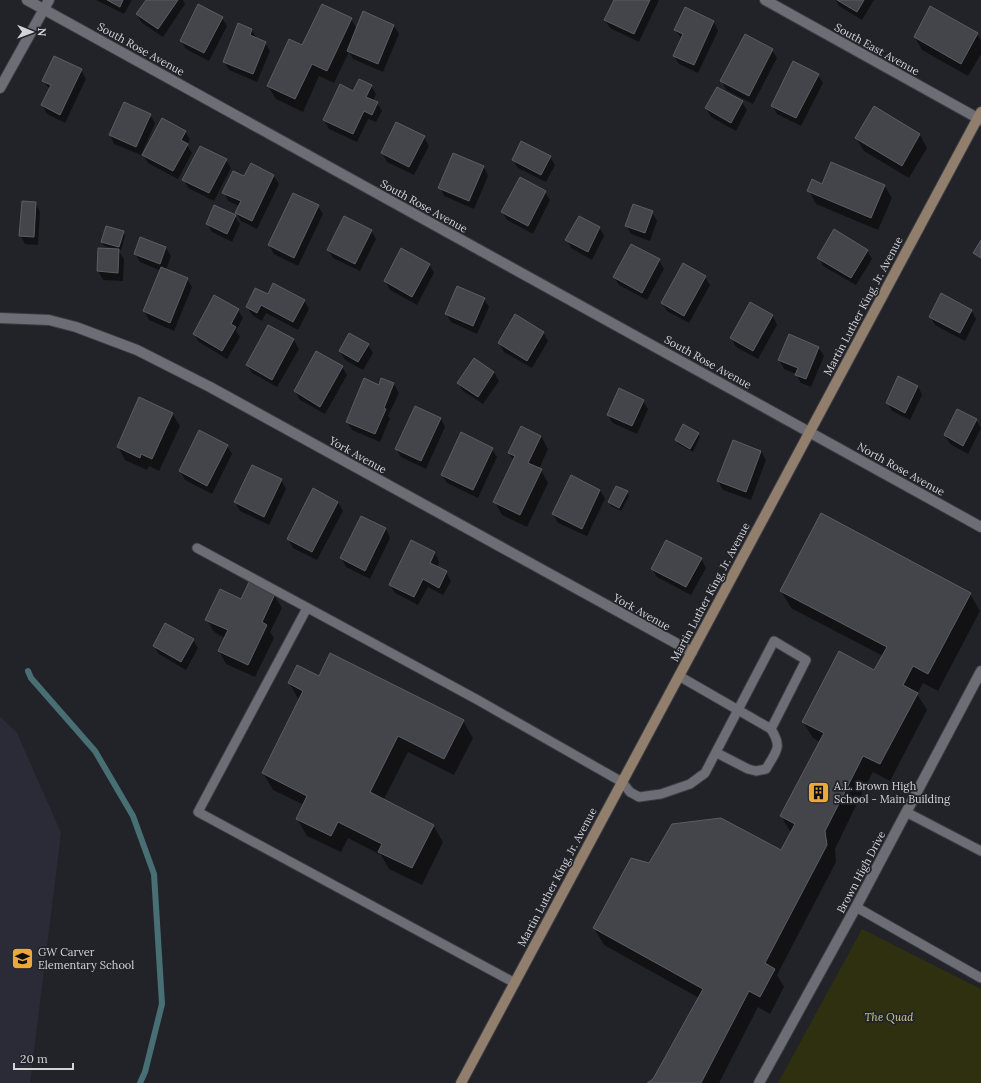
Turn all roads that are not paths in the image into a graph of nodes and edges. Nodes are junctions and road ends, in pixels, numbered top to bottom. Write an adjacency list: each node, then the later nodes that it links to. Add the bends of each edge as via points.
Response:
1 (27, 0): 3 (street, South Rose Avenue)
2 (765, 0): 5 (street, South East Avenue)
3 (46, 5): 4 (street); 7 (street, South Rose Avenue)
4 (0, 88)
5 (980, 117): 7 (main road, Martin Luther King, Jr. Avenue)
6 (0, 318): 11 (street, York Avenue, via 49,320 76,326 137,350)
7 (810, 432): 8 (street, North Rose Avenue); 11 (main road, Martin Luther King, Jr. Avenue)
8 (981, 526)
9 (197, 548): 10 (lane)
10 (307, 608): 17 (lane, via 476,698); 22 (lane, via 198,812)
11 (692, 652): 13 (main road, Martin Luther King, Jr. Avenue)
12 (981, 671): 18 (street, Brown High Drive)
13 (679, 676): 14 (lane); 17 (main road, Martin Luther King, Jr. Avenue)
14 (738, 710): 15 (lane); 15 (lane, via 774,641 806,660); 16 (lane)
15 (771, 729): 16 (lane, via 778,739 778,749 766,769 748,769)
16 (716, 753): 17 (lane, via 705,773 690,784 661,794 639,797 630,792)
17 (622, 782): 22 (main road, Martin Luther King, Jr. Avenue)
18 (906, 812): 19 (lane); 20 (street, Brown High Drive)
19 (981, 851)
20 (856, 907): 21 (lane); 24 (street, Brown High Drive)
21 (981, 978)
22 (514, 983): 23 (main road, Martin Luther King, Jr. Avenue)
23 (461, 1083)
24 (759, 1083)

